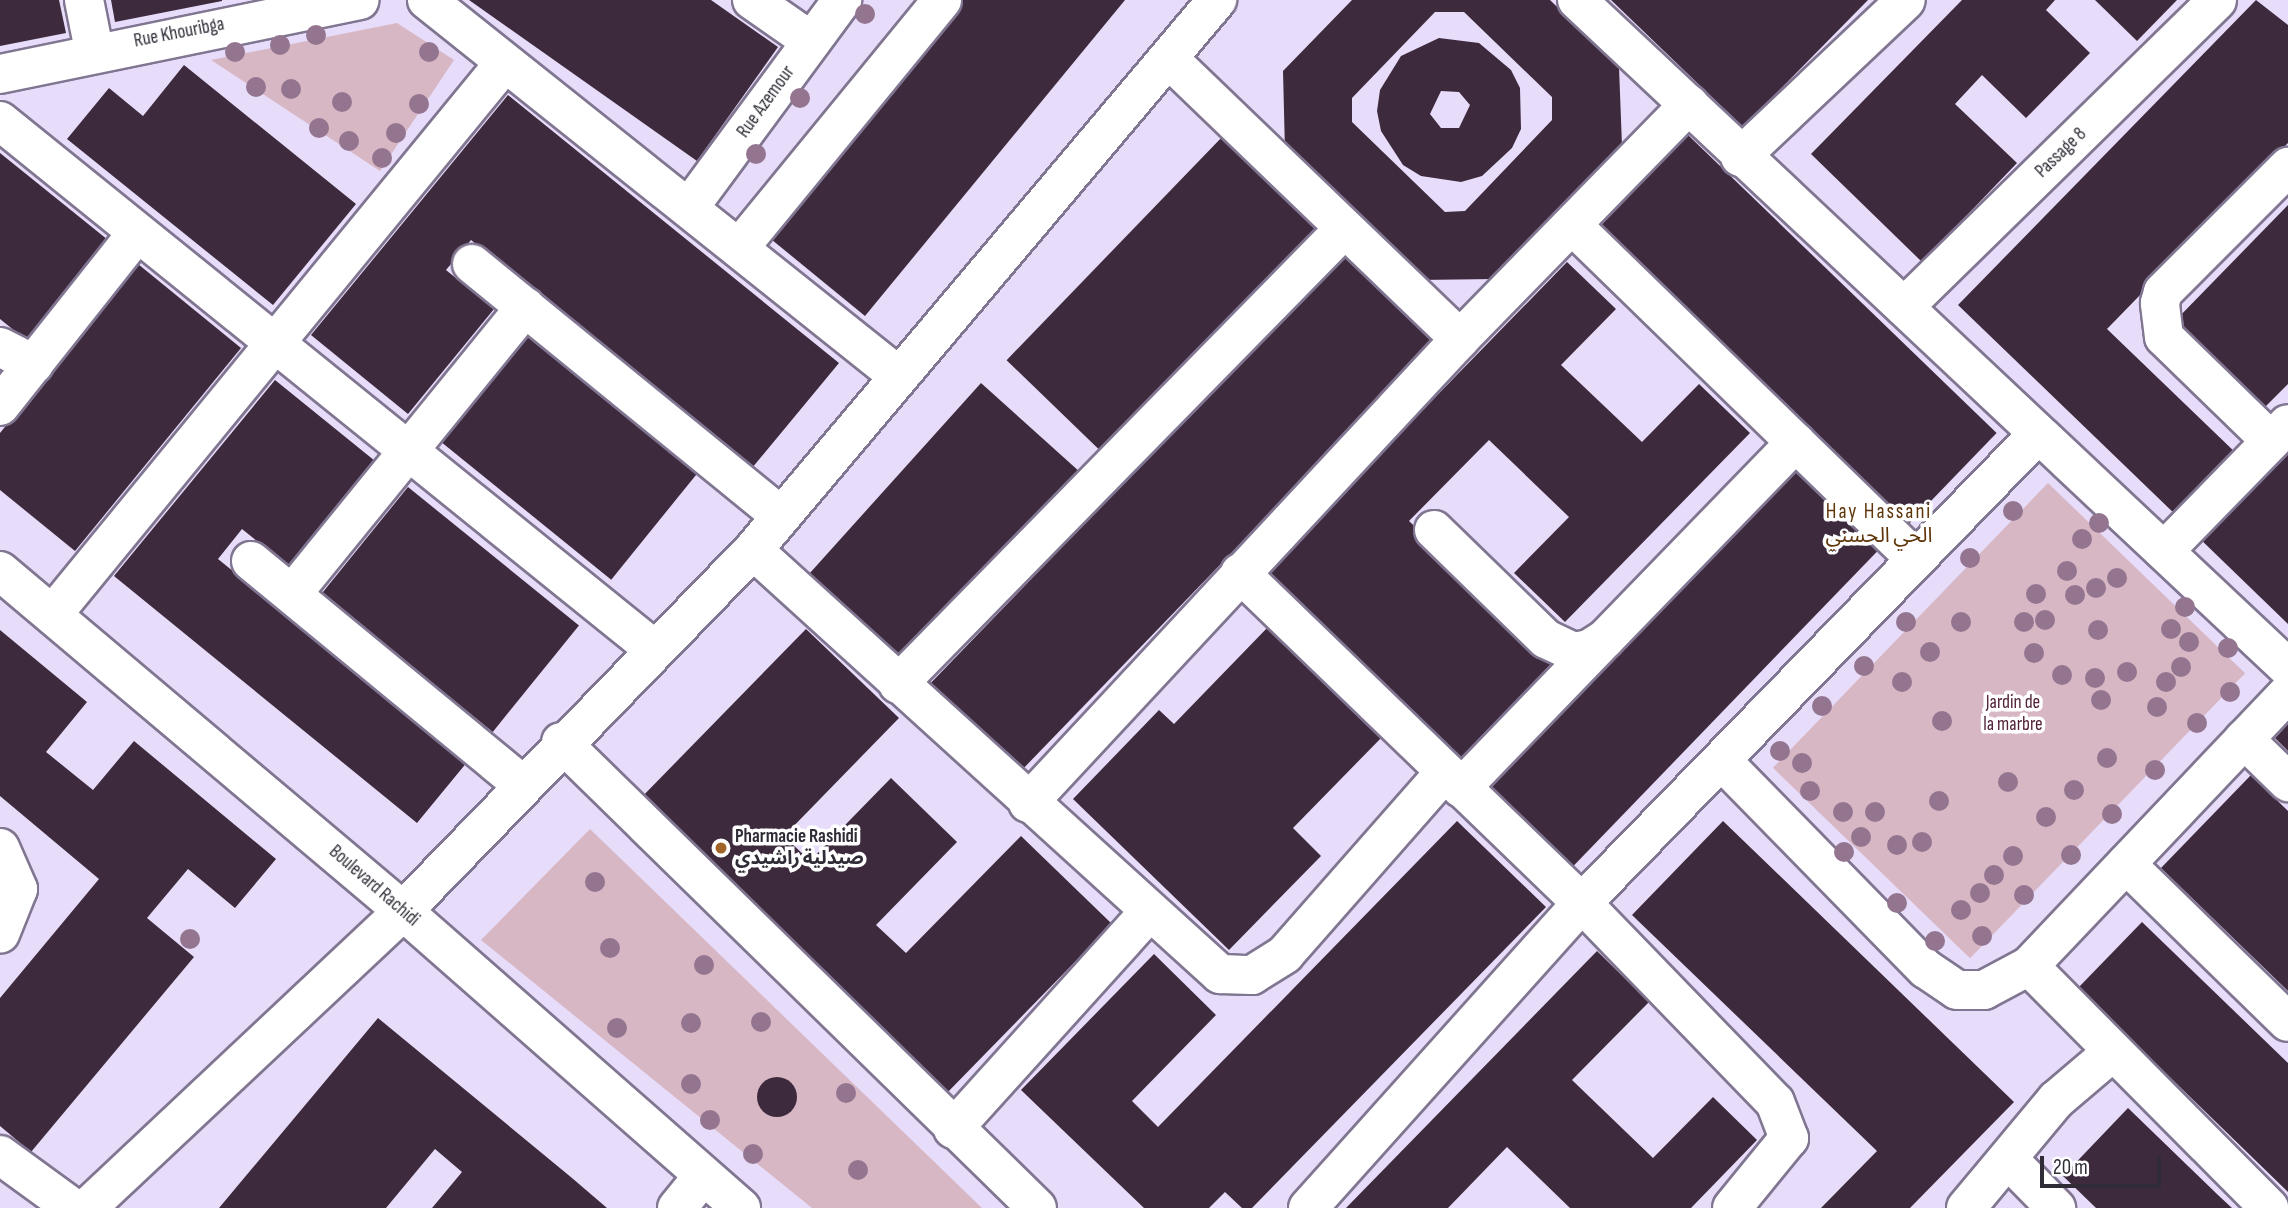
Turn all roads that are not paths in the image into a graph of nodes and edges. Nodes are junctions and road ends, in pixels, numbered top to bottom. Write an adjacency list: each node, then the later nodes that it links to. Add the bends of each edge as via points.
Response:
1 (85, 0): 13 (street)
2 (359, 0): 11 (street, Rue Khouribga)
3 (427, 0): 15 (street)
4 (752, 0): 12 (street)
5 (842, 0): 12 (street, Rue Azemour)
6 (942, 0): 25 (street)
7 (1217, 0): 14 (street)
8 (1577, 0): 17 (street)
9 (1906, 0): 19 (street)
10 (2217, 0): 28 (street, Passage 8)
11 (273, 7): 13 (street, Rue Khouribga)
12 (811, 41): 21 (street, Rue Azemour)
13 (94, 50): 16 (street, Rue Khouribga)
14 (1169, 59): 23 (street); 33 (street)
15 (502, 66): 21 (street); 29 (street)
16 (0, 74)
17 (1689, 104): 19 (street); 22 (street)
18 (0, 121): 24 (street)
19 (1740, 157): 28 (street)
20 (2288, 167): 35 (street, via 2163,292 2160,303 2164,337)
21 (691, 205): 25 (street)
22 (1572, 225): 30 (street); 37 (street)
23 (1344, 229): 30 (street); 52 (street)
24 (137, 233): 29 (street); 32 (street)
25 (740, 247): 33 (street)
26 (472, 264): 27 (street)
27 (525, 307): 38 (street); 39 (street)
28 (1905, 307): 36 (street)
29 (275, 339): 38 (street); 48 (street)
30 (1460, 339): 46 (street)
31 (0, 347): 32 (street)
32 (34, 364): 34 (street)
33 (896, 374): 39 (street)
34 (0, 406)
35 (2280, 432): 42 (street)
36 (2038, 434): 42 (street); 43 (street)
37 (1796, 442): 43 (street); 49 (street)
38 (410, 449): 47 (street); 50 (street)
39 (781, 516): 41 (street)
40 (1434, 530): 49 (street, via 1558,649 1574,652)
41 (753, 550): 50 (street); 52 (street)
42 (2164, 551): 51 (street)
43 (1915, 559): 56 (street)
44 (251, 561): 47 (street)
45 (0, 571): 48 (street, Boulevard Rachidi)
46 (1240, 573): 57 (street); 60 (street)
47 (292, 594): 59 (street)
48 (53, 614): 64 (street, Boulevard Rachidi)
49 (1605, 639): 57 (street)
50 (654, 650): 55 (street)
51 (2288, 668)
52 (898, 684): 60 (street)
53 (2288, 693): 54 (street)
54 (2244, 739): 58 (street); 62 (street)
55 (561, 742): 59 (street); 70 (street)
56 (1723, 762): 63 (street); 67 (street, via 1926,969 1957,990 1984,990)
57 (1452, 780): 63 (street); 65 (street, via 1268,968 1220,974)
58 (2288, 782)
59 (522, 784): 64 (street)
60 (1028, 803): 65 (street)
61 (0, 848): 66 (street, via 18,889)
62 (2126, 864): 67 (street); 68 (street)
63 (1582, 903): 79 (street); 80 (street, via 1786,1121 1782,1154)
64 (403, 911): 73 (street, Boulevard Rachidi); 75 (street)
65 (1149, 912): 70 (street)
66 (0, 933)
67 (2029, 966): 69 (street)
68 (2288, 1022)
69 (2110, 1054): 72 (street, via 2056,1100); 83 (street)
70 (953, 1129): 78 (street)
71 (0, 1155): 74 (street)
72 (2008, 1159): 81 (street); 82 (street)
73 (702, 1176): 76 (street); 77 (street, Boulevard Rachidi)
74 (73, 1208)
75 (87, 1208)
76 (677, 1208)
77 (741, 1208)
78 (1037, 1208)
79 (1308, 1208)
80 (1732, 1208)
81 (1966, 1208)
82 (2056, 1208)
83 (2269, 1208)

